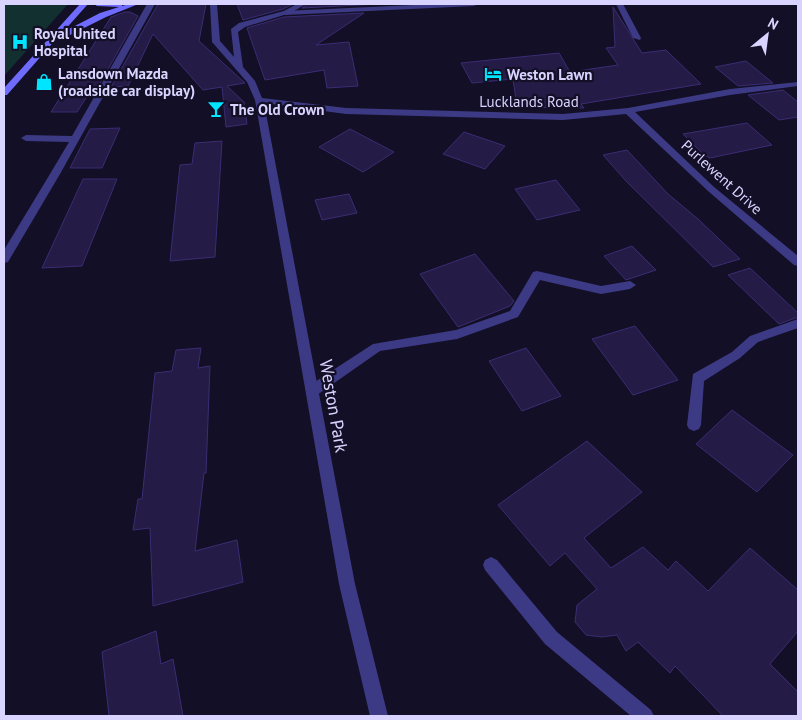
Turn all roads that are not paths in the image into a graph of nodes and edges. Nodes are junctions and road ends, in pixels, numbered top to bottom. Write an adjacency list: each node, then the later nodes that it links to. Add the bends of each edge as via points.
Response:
1 (84, 4): 11 (street)
2 (97, 4): 3 (street)
3 (134, 4): 11 (street, via 74,28)
4 (150, 4): 18 (street)
5 (213, 4): 12 (street, Weston Park, via 216,42)
6 (302, 4): 9 (street)
7 (474, 4): 9 (street)
8 (620, 4): 10 (street)
9 (284, 13): 12 (street, via 242,25 234,31)
10 (637, 38)
11 (48, 44): 14 (street)
12 (239, 67): 15 (street, Weston Park, via 251,81)
13 (798, 84): 16 (street, Lucklands Road, via 730,92)
14 (4, 93)
15 (259, 100): 16 (street, Lucklands Road, via 346,111 563,117); 23 (street, Weston Park)
16 (628, 111): 20 (street, Purlewent Drive, via 711,189)
17 (26, 138): 18 (street)
18 (73, 139): 19 (street)
19 (4, 258)
20 (798, 262)
21 (630, 285): 23 (street, via 600,290 537,275 514,314 457,334 377,347)
22 (798, 323): 24 (street, via 754,338 736,355 698,378)
23 (312, 391): 26 (street, Weston Park, via 347,584)
24 (694, 425)
25 (491, 565): 27 (street, via 551,638)
26 (379, 716)
27 (645, 716)

